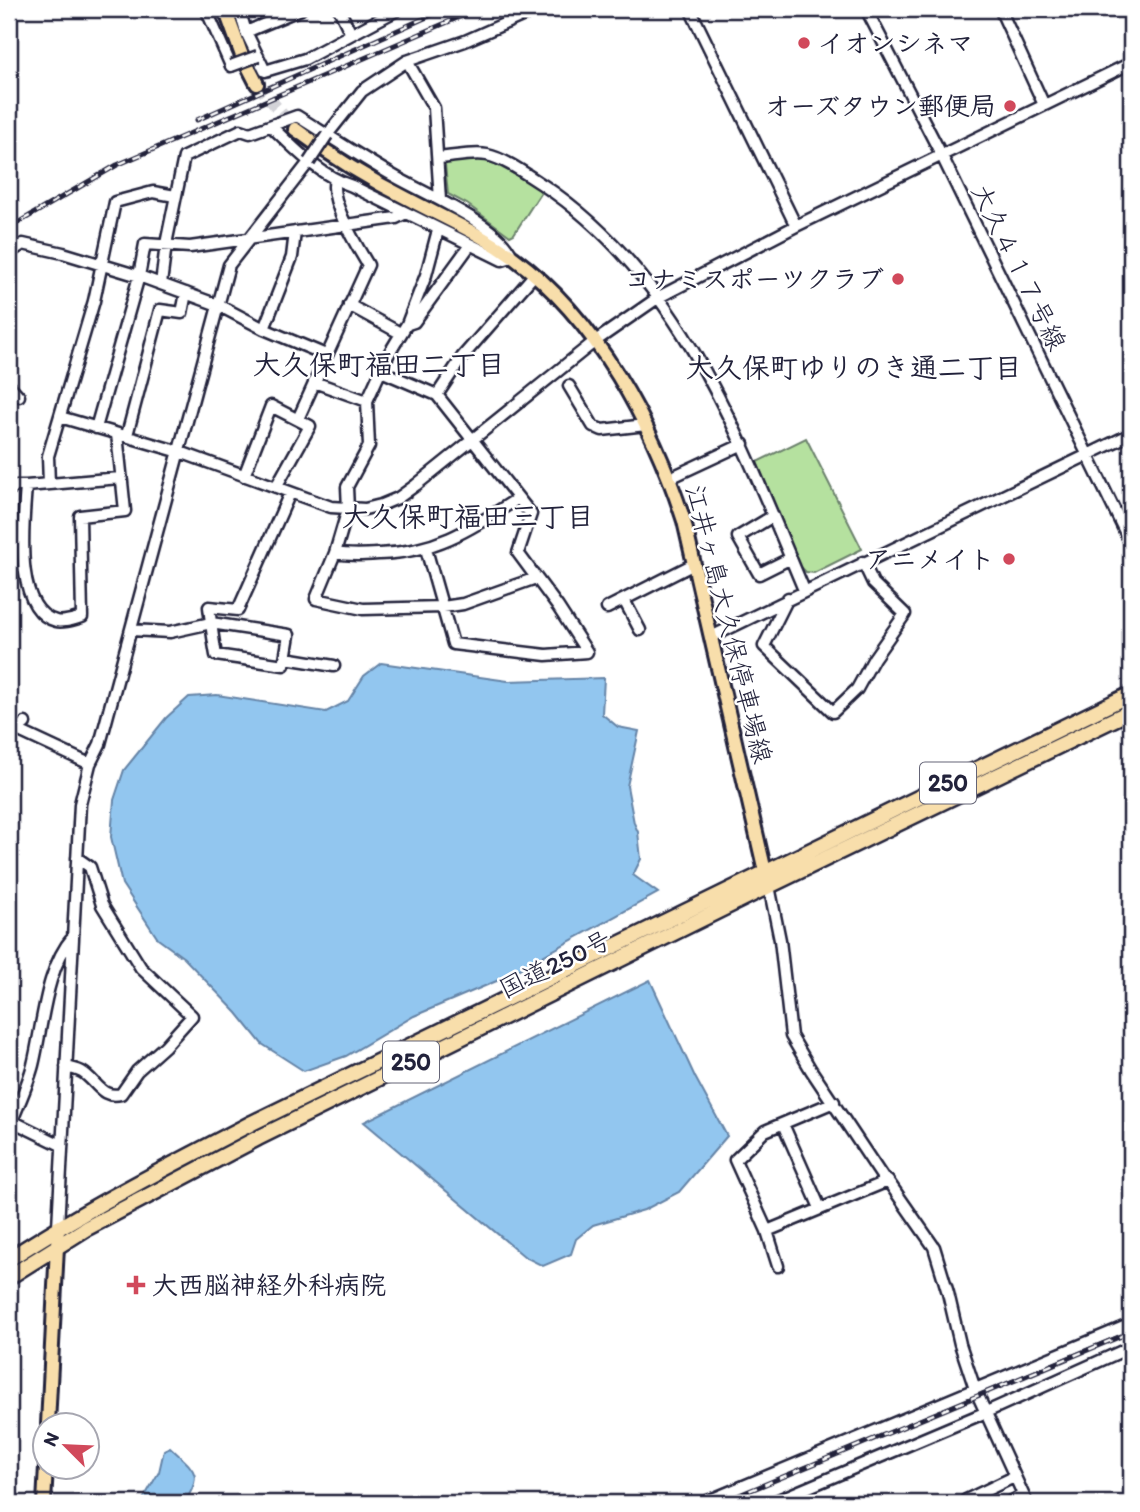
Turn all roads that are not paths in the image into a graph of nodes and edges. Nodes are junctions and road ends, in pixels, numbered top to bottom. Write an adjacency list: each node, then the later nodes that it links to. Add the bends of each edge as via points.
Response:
1 (206, 9): 13 (street, bridge, via 231,66)
2 (225, 9): 16 (main road)
3 (239, 9): 11 (street)
4 (301, 9): 11 (street)
5 (339, 9): 12 (street)
6 (400, 9): 12 (street)
7 (538, 9): 14 (street)
8 (690, 9): 29 (street)
9 (866, 9): 21 (street, 大久４１７号線)
10 (1000, 9): 17 (street)
11 (246, 32): 13 (street)
12 (351, 34): 13 (street, via 305,59 265,71)
13 (258, 56)
14 (407, 61): 20 (street, via 362,90); 22 (street, via 434,108)
15 (1131, 63): 17 (street)
16 (257, 84)
17 (1044, 104): 21 (street)
18 (271, 126): 20 (street, via 297,116); 23 (street); 25 (street, via 250,133 241,130 184,157)
19 (295, 129): 36 (main road, 江井ヶ島大久保停車場線, via 367,178)
20 (327, 135): 23 (street, bridge); 26 (street)
21 (942, 156): 29 (street); 66 (street, 大久４１７号線)
22 (439, 158): 26 (street); 42 (street, via 486,155 534,180 613,242)
23 (309, 162): 24 (street); 32 (street)
24 (335, 180): 27 (street); 28 (street, via 332,187)
25 (175, 196): 33 (street); 37 (street, via 153,192 114,202)
26 (440, 200): 36 (street, via 509,247)
27 (406, 213): 28 (street); 30 (street)
28 (346, 226): 31 (street); 44 (street, via 368,265)
29 (796, 226): 42 (street)
30 (438, 230): 34 (street); 45 (street)
31 (295, 232): 32 (street); 46 (street, via 292,257)
32 (250, 237): 33 (street, via 190,247); 43 (street, via 229,265)
33 (166, 244): 39 (street, via 145,244); 40 (street)
34 (470, 245): 36 (street, via 502,260); 45 (street, via 414,322)
35 (9, 253): 37 (street, via 23,244)
36 (512, 257): 38 (main road, 江井ヶ島大久保停車場線)
37 (102, 264): 39 (street); 57 (street)
38 (534, 275): 48 (main road, 江井ヶ島大久保停車場線, via 567,304); 54 (street, via 470,348)
39 (139, 276): 40 (street); 60 (street)
40 (162, 284): 41 (street)
41 (186, 293): 43 (street); 62 (street, via 182,313 160,310)
42 (659, 297): 48 (street); 64 (street)
43 (218, 305): 46 (street); 65 (street)
44 (349, 305): 47 (street); 49 (street)
45 (407, 324): 47 (street)
46 (264, 329): 49 (street)
47 (400, 333): 50 (street)
48 (594, 342): 59 (main road, 江井ヶ島大久保停車場線); 63 (street)
49 (326, 355): 51 (street)
50 (381, 371): 54 (street); 56 (street)
51 (314, 382): 56 (street); 58 (street)
52 (9, 385): 55 (street)
53 (569, 386): 59 (street, via 593,426 602,430)
54 (437, 395): 63 (street)
55 (19, 396)
56 (367, 401): 76 (street, via 369,446 347,487)
57 (60, 417): 60 (street); 70 (street, via 48,456)
58 (298, 419): 67 (street, via 271,406); 72 (street, via 310,426)
59 (646, 425): 69 (main road, 江井ヶ島大久保停車場線)
60 (96, 428): 62 (street)
61 (1131, 434): 66 (street)
62 (122, 435): 65 (street); 68 (street)
63 (473, 440): 75 (street); 76 (street, via 398,498 365,509)
64 (743, 444): 69 (street); 77 (street)
65 (180, 452): 67 (street); 91 (street)
66 (1087, 454): 78 (street, 大久４１７号線); 82 (street)
67 (244, 476): 72 (street)
68 (120, 478): 70 (street); 71 (street, via 125,511 80,516 82,617 60,622 39,608 24,575)
69 (670, 478): 83 (main road, 江井ヶ島大久保停車場線)
70 (50, 484): 71 (street)
71 (26, 486): 73 (street)
72 (276, 487): 74 (street)
73 (9, 490)
74 (290, 493): 76 (street); 90 (street, via 238,610 209,607)
75 (517, 499): 79 (street, via 466,532); 84 (street, via 531,514 518,553)
76 (348, 509): 80 (street)
77 (773, 516): 81 (street); 81 (street, via 738,537 758,574)
78 (1131, 544)
79 (426, 549): 80 (street); 88 (street)
80 (335, 554): 88 (street, via 316,599 363,609)
81 (791, 558): 85 (street)
82 (863, 562): 85 (street); 86 (street, via 873,583 905,614 857,690 833,712 764,646)
83 (692, 565): 87 (street); 93 (main road, 江井ヶ島大久保停車場線)
84 (536, 578): 88 (street); 88 (street, via 587,652 546,655 453,644)
85 (804, 590): 86 (street)
86 (788, 598): 93 (street)
87 (624, 600): 89 (street); 92 (street)
88 (443, 607)
89 (607, 608)
90 (211, 623): 91 (street, via 170,632); 94 (street, via 289,635); 94 (street, via 216,655 284,666)
91 (131, 630): 99 (street, via 100,744)
92 (640, 630)
93 (711, 637): 101 (main road, 江井ヶ島大久保停車場線)
94 (286, 658): 95 (street)
95 (334, 666)
96 (1131, 694): 101 (highway, 国道250号 / 250)
97 (1131, 711): 101 (highway, 国道250号 / 250)
98 (17, 730): 99 (street)
99 (90, 764): 100 (street, via 80,804)
100 (77, 858): 102 (street); 105 (street, via 90,867 102,905 141,968 192,1016 137,1070 121,1094 105,1094 84,1073)
101 (766, 879): 106 (street, via 780,940 791,1036); 112 (highway, 国道250号 / 250, via 252,1123); 114 (highway, 国道250号 / 250, via 148,1194)
102 (73, 937): 103 (street); 104 (street)
103 (54, 969): 104 (street); 107 (street, via 32,1068)
104 (71, 970): 105 (street)
105 (66, 1066): 109 (street)
106 (834, 1102): 108 (street); 110 (street)
107 (10, 1123): 109 (street)
108 (783, 1124): 111 (street); 113 (street, via 765,1131 735,1160)
109 (61, 1145): 112 (street)
110 (888, 1181): 111 (street); 120 (street, via 934,1247)
111 (820, 1208): 113 (street)
112 (58, 1227): 114 (main road); 115 (highway, 国道250号 / 250)
113 (767, 1231): 116 (street)
114 (58, 1245): 117 (highway, 国道250号 / 250); 121 (main road)
115 (9, 1259)
116 (778, 1266)
117 (9, 1277)
118 (1131, 1324): 120 (street)
119 (1131, 1347): 122 (street)
120 (975, 1389): 122 (street); 128 (street)
121 (49, 1410)
122 (984, 1413): 123 (street); 129 (street)
123 (1014, 1477): 125 (street); 126 (street)
124 (45, 1480): 127 (main road)
125 (1025, 1499): 130 (street)
126 (966, 1500)
127 (44, 1503)
128 (703, 1503)
129 (771, 1503)
130 (1009, 1503)

